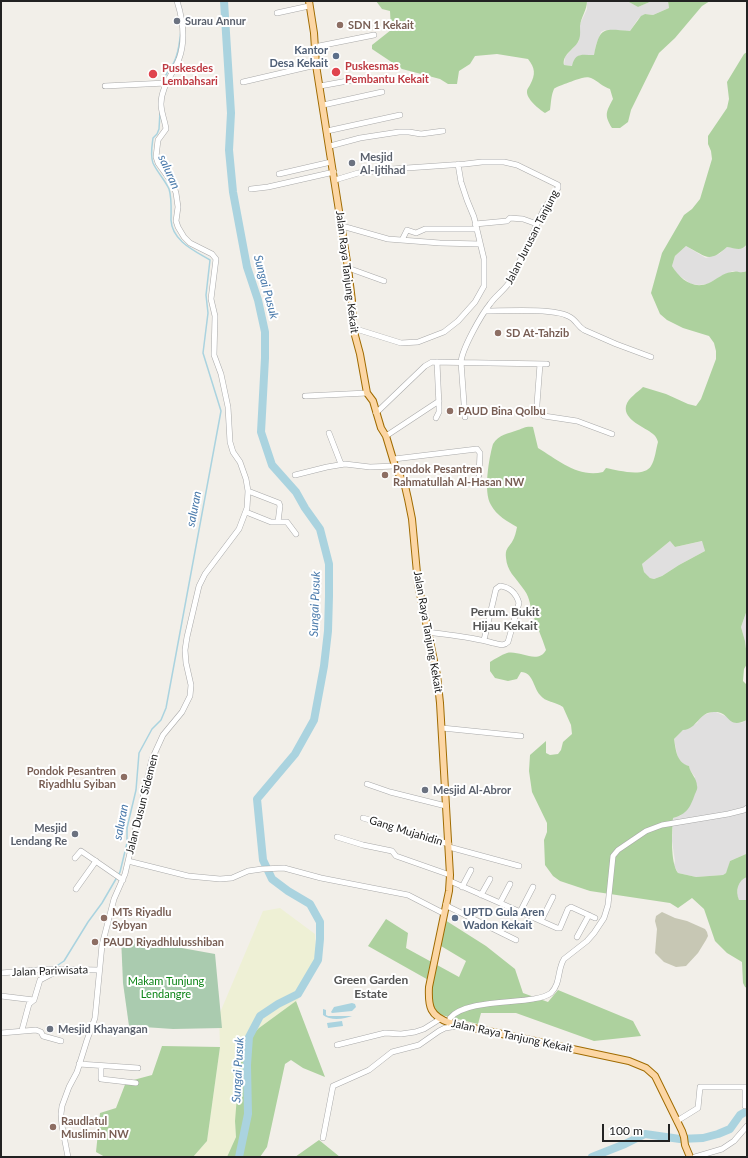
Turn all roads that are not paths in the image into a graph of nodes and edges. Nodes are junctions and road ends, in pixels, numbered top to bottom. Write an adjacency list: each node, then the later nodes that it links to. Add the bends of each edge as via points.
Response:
1 (177, 1): 9 (street, Jalan Dusun Sidemen, via 183,30 178,60)
2 (309, 4): 3 (street); 5 (main road, Jalan Raya Tanjung Kekait)
3 (277, 13)
4 (374, 35): 5 (street)
5 (314, 47): 6 (main road, Jalan Raya Tanjung Kekait)
6 (316, 65): 8 (street); 11 (main road, Jalan Raya Tanjung Kekait)
7 (364, 78): 11 (street)
8 (242, 82)
9 (164, 83): 10 (street); 52 (street, Jalan Dusun Sidemen, via 161,104 166,129 157,142 156,158 175,188 178,202 176,221 180,231 190,243 212,254 216,259 211,299 215,316 214,355 222,374 228,407 230,442 243,468)
10 (105, 86)
11 (320, 86): 13 (main road, Jalan Raya Tanjung Kekait)
12 (382, 92): 13 (street)
13 (323, 105): 15 (main road, Jalan Raya Tanjung Kekait)
14 (400, 115): 15 (street)
15 (327, 131): 17 (main road, Jalan Raya Tanjung Kekait)
16 (443, 131): 17 (street, via 421,134 399,132)
17 (330, 146): 18 (main road, Jalan Raya Tanjung Kekait)
18 (331, 162): 20 (main road, Jalan Raya Tanjung Kekait); 21 (street)
19 (458, 164): 22 (street, Jalan Jurusan Tanjung, via 392,168); 24 (street, Jalan Jurusan Tanjung, via 510,163 557,184 558,188); 26 (street, via 461,182)
20 (334, 172): 22 (main road, Jalan Raya Tanjung Kekait); 23 (street, via 268,187)
21 (278, 174)
22 (335, 180): 25 (main road, Jalan Raya Tanjung Kekait)
23 (251, 188)
24 (537, 224): 26 (street, via 510,218 507,221); 31 (street, Jalan Jurusan Tanjung, via 511,280)
25 (342, 226): 27 (street, via 384,238); 29 (main road, Jalan Raya Tanjung Kekait)
26 (476, 226): 27 (street, via 425,228 416,233 407,230); 28 (street)
27 (402, 240): 28 (street)
28 (480, 244): 32 (street, via 484,259 484,288 469,310 444,332 425,340 404,344)
29 (348, 268): 30 (street); 32 (main road, Jalan Raya Tanjung Kekait)
30 (384, 281)
31 (486, 311): 33 (street, via 564,314 576,320 584,330); 35 (street, Jalan Jurusan Tanjung, via 464,350)
32 (353, 328): 38 (main road, Jalan Raya Tanjung Kekait)
33 (651, 356)
34 (436, 362): 35 (street); 40 (street); 41 (street, via 425,366)
35 (461, 362): 36 (street); 42 (street)
36 (540, 364): 37 (street); 45 (street, via 536,404 540,413 549,417 577,421)
37 (547, 364)
38 (367, 393): 39 (street); 41 (main road, Jalan Raya Tanjung Kekait, via 373,401)
39 (305, 396)
40 (439, 400): 43 (street); 46 (street)
41 (376, 413): 46 (main road, Jalan Raya Tanjung Kekait)
42 (465, 417)
43 (436, 418)
44 (329, 433): 48 (street)
45 (612, 434)
46 (386, 436): 47 (main road, Jalan Raya Tanjung Kekait)
47 (394, 459): 49 (main road, Jalan Raya Tanjung Kekait); 50 (street, via 478,449)
48 (341, 464): 49 (street); 51 (street)
49 (396, 466): 56 (main road, Jalan Raya Tanjung Kekait, via 405,486 412,519 418,584)
50 (479, 475)
51 (295, 476)
52 (248, 491): 53 (street, Jalan Dusun Sidemen); 54 (street, via 279,503)
53 (246, 512): 54 (street, via 271,522); 68 (street, Jalan Dusun Sidemen, via 236,534 200,583 186,643 186,663 191,685 189,700 163,735 154,752)
54 (278, 522): 55 (street, via 288,523)
55 (296, 534)
56 (427, 632): 57 (street); 58 (main road, Jalan Raya Tanjung Kekait, via 437,675)
57 (484, 640): 57 (street, via 503,645 508,642 519,603 512,591 507,588 500,586 496,589)
58 (442, 728): 59 (street); 61 (main road, Jalan Raya Tanjung Kekait)
59 (521, 736)
60 (367, 784): 61 (street)
61 (446, 806): 65 (main road, Jalan Raya Tanjung Kekait)
62 (747, 808): 95 (street, via 728,814 662,825 646,831 618,850 613,856 608,905 604,918 594,934 564,959 558,983 550,993 526,1000 463,1009 452,1014)
63 (363, 818): 65 (street, Gang Mujahidin)
64 (337, 837): 71 (street, via 393,851 396,856)
65 (449, 846): 69 (street, Gang Mujahidin); 71 (main road, Jalan Raya Tanjung Kekait)
66 (75, 858): 67 (street, via 81,851)
67 (96, 861): 73 (street); 77 (street)
68 (128, 861): 73 (street, Jalan Dusun Sidemen); 83 (street, via 208,879 228,879 248,871 275,867 288,869 408,895)
69 (519, 866)
70 (471, 870): 75 (street)
71 (450, 878): 75 (street); 80 (main road, Jalan Raya Tanjung Kekait)
72 (490, 878): 78 (street)
73 (120, 879): 90 (street, Jalan Dusun Sidemen, via 102,945)
74 (510, 884): 81 (street)
75 (462, 887): 78 (street)
76 (533, 887): 82 (street)
77 (76, 889)
78 (481, 895): 81 (street)
79 (553, 896): 86 (street)
80 (446, 904): 83 (main road, Jalan Raya Tanjung Kekait); 88 (street)
81 (500, 904): 82 (street)
82 (520, 912): 86 (street)
83 (443, 913): 94 (main road, Jalan Raya Tanjung Kekait, via 429,987 431,1008)
84 (589, 915): 85 (street); 86 (street, via 573,907 568,910 560,928); 87 (street)
85 (595, 918)
86 (541, 921)
87 (577, 937)
88 (516, 940)
89 (62, 969): 90 (street, Jalan Pariwisata); 91 (street, Jalan Pariwisata); 93 (street, via 40,980)
90 (99, 970): 101 (street, Jalan Dusun Sidemen, via 95,1018)
91 (1, 973)
92 (1, 996): 93 (street)
93 (34, 1000): 97 (street, via 29,1004)
94 (440, 1019): 95 (main road, Jalan Raya Tanjung Kekait); 100 (street, via 415,1032 387,1033)
95 (450, 1023): 96 (main road, Jalan Raya Tanjung Kekait)
96 (461, 1025): 107 (main road, Jalan Raya Tanjung Kekait, via 643,1066 655,1076); 109 (street, via 445,1028 419,1045 390,1053 369,1070 333,1086)
97 (22, 1030): 98 (street); 99 (street, via 38,1031 43,1036)
98 (1, 1033)
99 (61, 1041)
100 (336, 1044)
101 (79, 1064): 102 (street); 110 (street, Jalan Dusun Sidemen, via 61,1114)
102 (101, 1066): 103 (street); 104 (street, via 101,1079)
103 (138, 1068)
104 (136, 1083)
105 (746, 1087): 106 (street); 107 (street, via 700,1087 698,1108)
106 (745, 1106)
107 (677, 1121): 111 (main road, Jalan Raya Tanjung Kekait)
108 (747, 1126): 112 (street, via 734,1141 722,1149)
109 (323, 1138)
110 (68, 1157)
111 (690, 1157)
112 (696, 1157)

